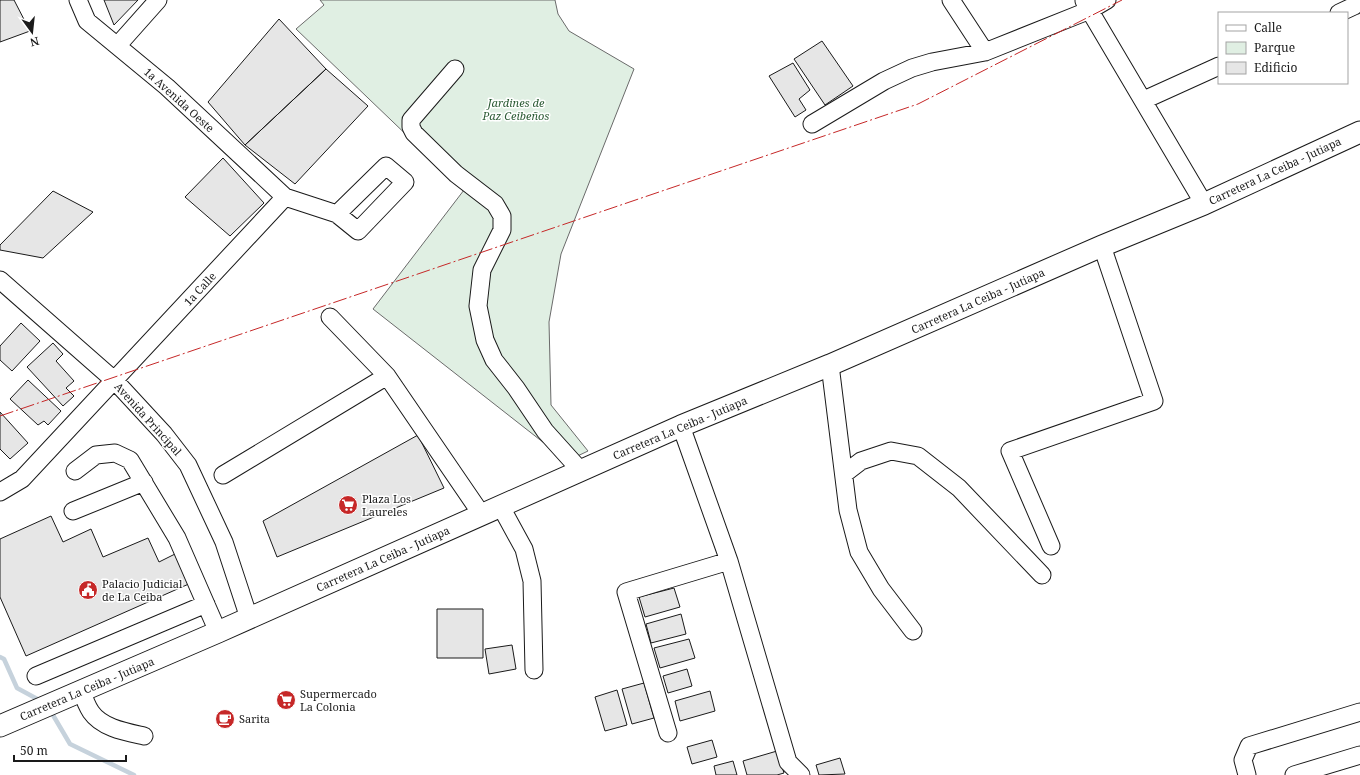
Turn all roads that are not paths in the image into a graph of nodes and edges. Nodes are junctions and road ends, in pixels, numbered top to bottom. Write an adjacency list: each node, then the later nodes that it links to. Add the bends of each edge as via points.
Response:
1 (78, 0): 6 (street, 1a Avenida Oeste, via 87,21)
2 (158, 0): 6 (street)
3 (951, 0): 7 (street)
4 (1108, 0): 5 (street)
5 (1086, 5): 7 (street); 10 (street)
6 (118, 45): 13 (street, 1a Avenida Oeste)
7 (985, 52): 11 (street, via 912,68 884,81)
8 (1218, 66): 10 (street)
9 (455, 69): 24 (street, via 411,120 411,127 456,174 495,204 502,216 502,230 482,270 478,306 485,340 494,360 545,430)
10 (1144, 100): 14 (street)
11 (812, 124)
12 (1360, 132): 14 (main road, Carretera La Ceiba - Jutiapa)
13 (286, 197): 15 (street); 21 (street, 1a Calle)
14 (1204, 204): 16 (main road, Carretera La Ceiba - Jutiapa)
15 (338, 214)
16 (1102, 246): 19 (main road, Carretera La Ceiba - Jutiapa); 32 (street, via 1154,401 1010,451)
17 (0, 280): 21 (street, Avenida Principal)
18 (330, 317): 20 (street)
19 (830, 365): 22 (main road, Carretera La Ceiba - Jutiapa); 25 (street)
20 (387, 376): 26 (street); 31 (street)
21 (115, 382): 28 (street, 1a Calle, via 22,479); 36 (street, Avenida Principal, via 164,434 188,465 224,542)
22 (681, 426): 24 (main road, Carretera La Ceiba - Jutiapa); 33 (street)
23 (75, 471): 27 (street, via 96,455 115,453 130,460)
24 (581, 471): 29 (main road, Carretera La Ceiba - Jutiapa)
25 (844, 474): 34 (street, via 861,461 892,451 918,456 959,488); 37 (street, via 848,510 859,552 881,589)
26 (223, 475)
27 (144, 482): 30 (street); 35 (street, via 177,538)
28 (0, 492)
29 (501, 507): 31 (main road, Carretera La Ceiba - Jutiapa); 39 (street, via 524,549 532,581)
30 (73, 511)
31 (482, 515): 36 (main road, Carretera La Ceiba - Jutiapa)
32 (1051, 546)
33 (729, 561): 44 (street, via 626,592); 47 (street, via 788,762)
34 (1042, 575)
35 (206, 604): 38 (street); 40 (street)
36 (249, 618): 38 (main road, Carretera La Ceiba - Jutiapa)
37 (913, 631)
38 (218, 632): 41 (main road, Carretera La Ceiba - Jutiapa)
39 (534, 670)
40 (36, 676)
41 (78, 693): 43 (main road, Carretera La Ceiba - Jutiapa); 45 (street, via 101,722 122,731)
42 (1360, 712): 48 (street, via 1249,746 1243,760)
43 (0, 726)
44 (668, 733)
45 (144, 736)
46 (1360, 755): 49 (street)
47 (801, 775)
48 (1247, 775)
49 (1294, 775)

